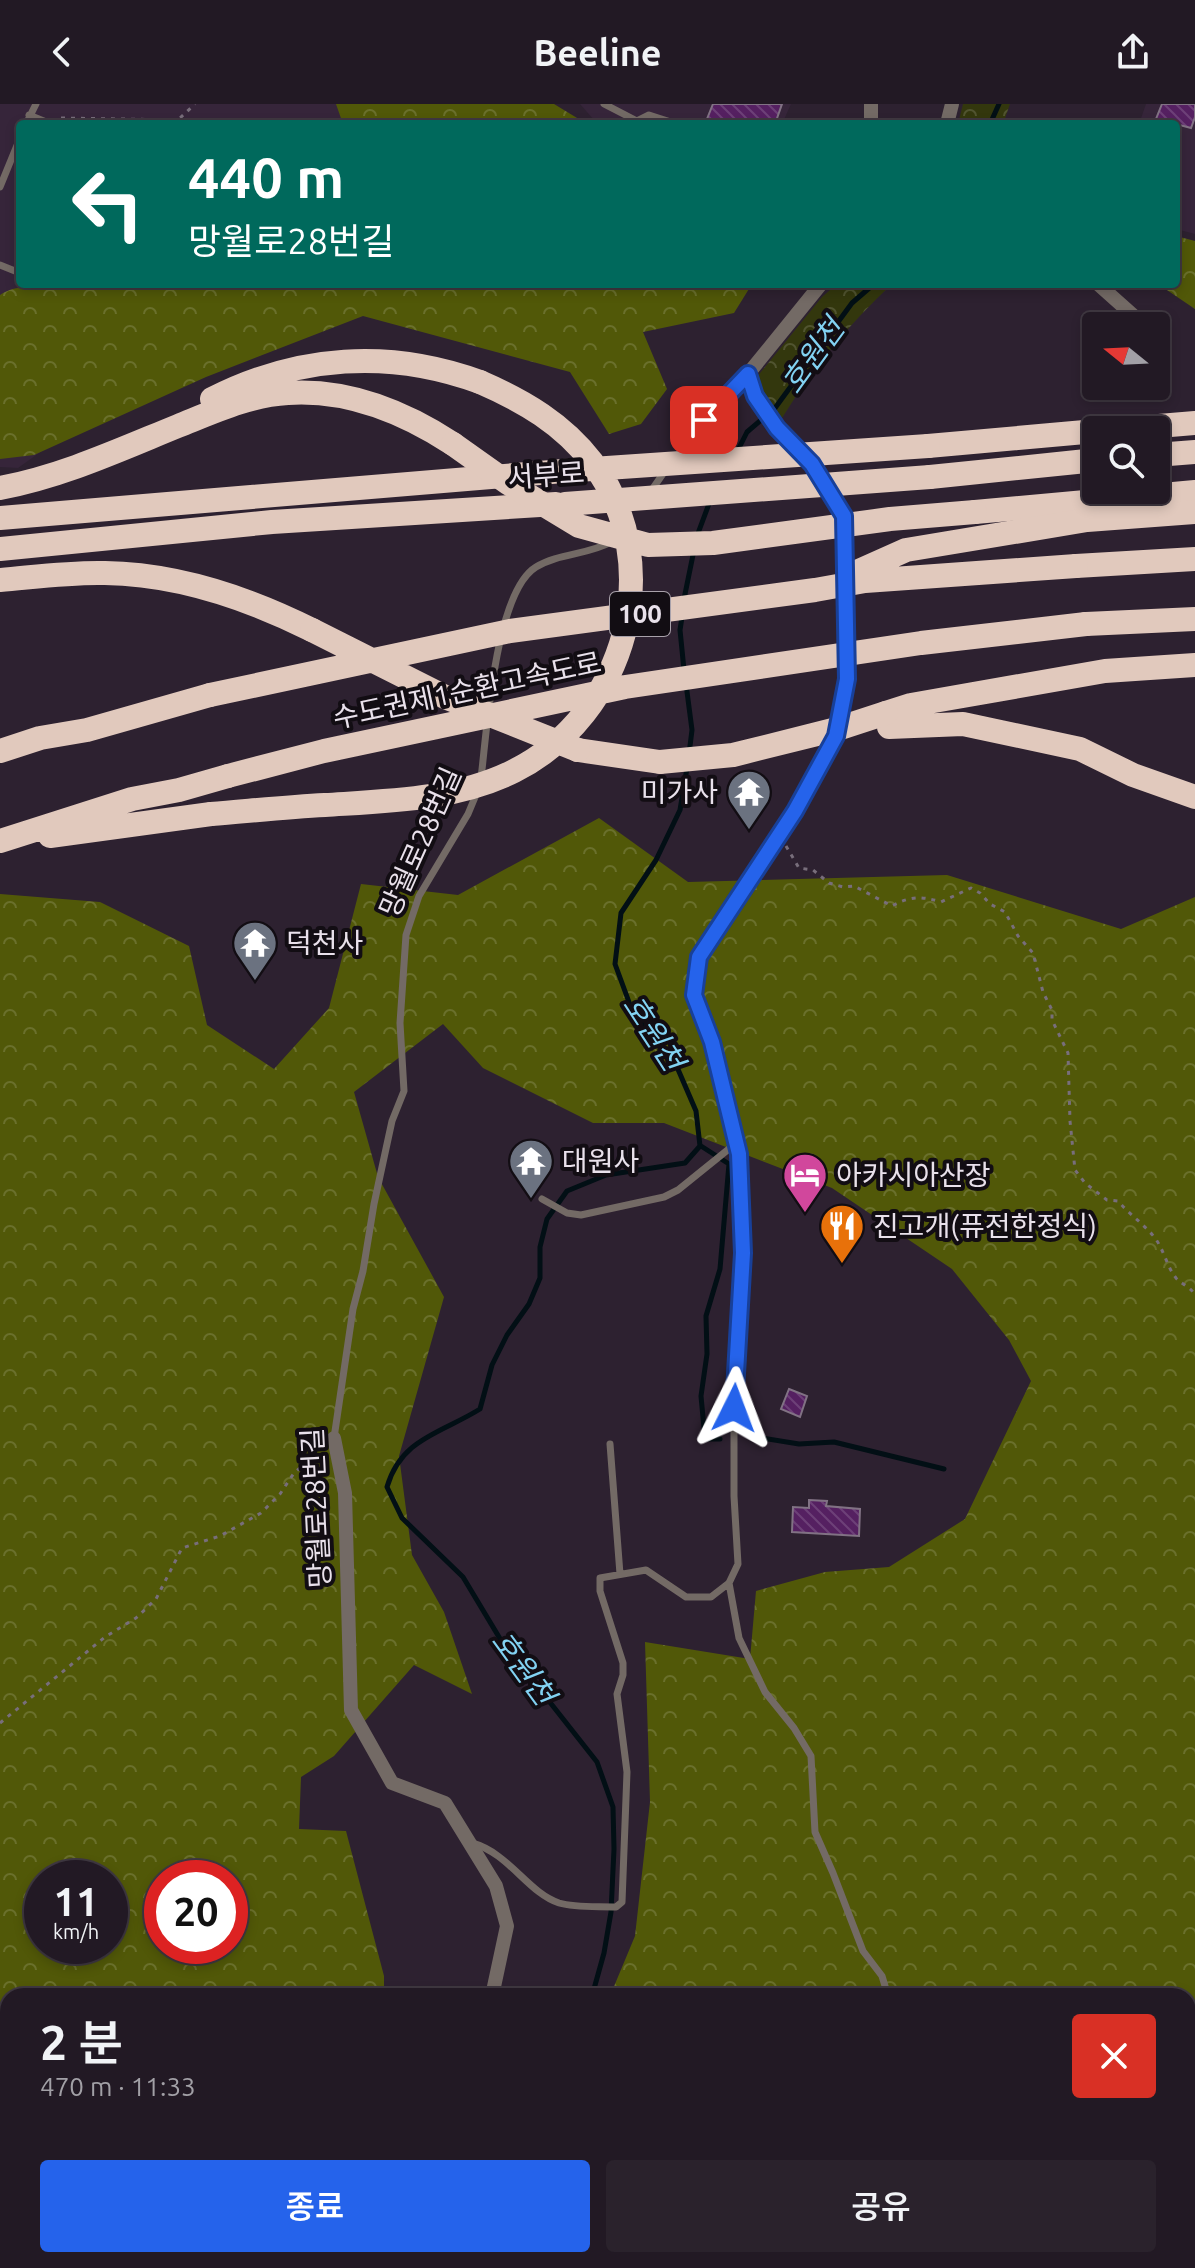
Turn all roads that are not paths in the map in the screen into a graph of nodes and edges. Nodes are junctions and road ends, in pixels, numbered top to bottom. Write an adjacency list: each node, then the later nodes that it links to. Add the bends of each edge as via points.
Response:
1 (36, 104): 3 (lane)
2 (604, 104): 6 (lane)
3 (29, 115): 4 (lane); 5 (lane)
4 (27, 120)
5 (41, 120)
6 (635, 120)
7 (639, 120): 8 (lane, via 649,115)
8 (665, 120)
9 (16, 148): 10 (lane)
10 (0, 187)
11 (818, 288): 14 (street)
12 (1102, 288): 13 (street)
13 (1129, 312)
14 (748, 374): 18 (street); 23 (lane, via 755,396 777,428)
15 (1195, 423): 16 (highway)
16 (1170, 425)
17 (1082, 432): 30 (highway, 서부로, bridge)
18 (682, 443): 27 (lane)
19 (116, 451): 25 (highway, via 73,470); 26 (highway, bridge, via 234,404 288,393 327,393 413,421 579,526 648,545 713,543 890,519); 40 (highway, bridge, via 244,383 315,363 399,362 480,382 523,402 562,430 593,464 618,507 630,549 632,592 621,644 597,697 576,724 513,772 476,786 413,799 211,814)
20 (1195, 452): 21 (highway)
21 (1170, 454)
22 (1082, 461): 31 (highway, 서부로, bridge, via 930,477 272,522)
23 (812, 464)
24 (820, 477): 41 (lane, via 844,516 847,679 836,736 795,811 699,957 694,995 712,1042)
25 (0, 488)
26 (1195, 492)
27 (642, 504)
28 (1195, 512): 34 (highway, bridge, via 1087,520 906,550)
29 (632, 516): 43 (lane, 망월로28번길, via 611,542 594,551 561,556 522,578 507,616 492,683 480,787 419,896 406,935 400,1023 404,1091 374,1204)
30 (0, 518)
31 (0, 549)
32 (1195, 559): 34 (highway, 수도권제1순환고속도로 / 100, bridge, via 865,581)
33 (0, 580): 37 (highway, bridge, via 91,573 152,577 230,596 312,630 445,697 578,750 660,762 733,755)
34 (815, 590): 38 (highway, 수도권제1순환고속도로 / 100, bridge, via 510,631 210,695)
35 (1195, 619): 40 (highway, 수도권제1순환고속도로, bridge, via 1086,624 921,643 625,687 324,751 132,799)
36 (1195, 665): 37 (highway, via 1105,671 911,705)
37 (888, 720): 39 (highway, via 963,724 1080,749)
38 (0, 751)
39 (1195, 797)
40 (0, 842)
41 (735, 1144): 42 (lane, via 664,1197 581,1215); 46 (lane, via 743,1253 734,1408 738,1564)
42 (542, 1199)
43 (334, 1438): 47 (street, 망월로28번길, via 345,1493 351,1710 392,1783 445,1803)
44 (610, 1444): 45 (lane)
45 (620, 1574): 46 (lane, via 646,1570 686,1597 711,1597); 47 (lane, via 600,1578 600,1591 623,1663 617,1694 627,1772 622,1902 616,1907 561,1903 545,1896 505,1860)
46 (729, 1583): 49 (lane, via 739,1638 765,1692 811,1756 815,1832 863,1951)
47 (471, 1842): 48 (street, via 496,1886 507,1926)
48 (494, 1988)
49 (886, 1988)

